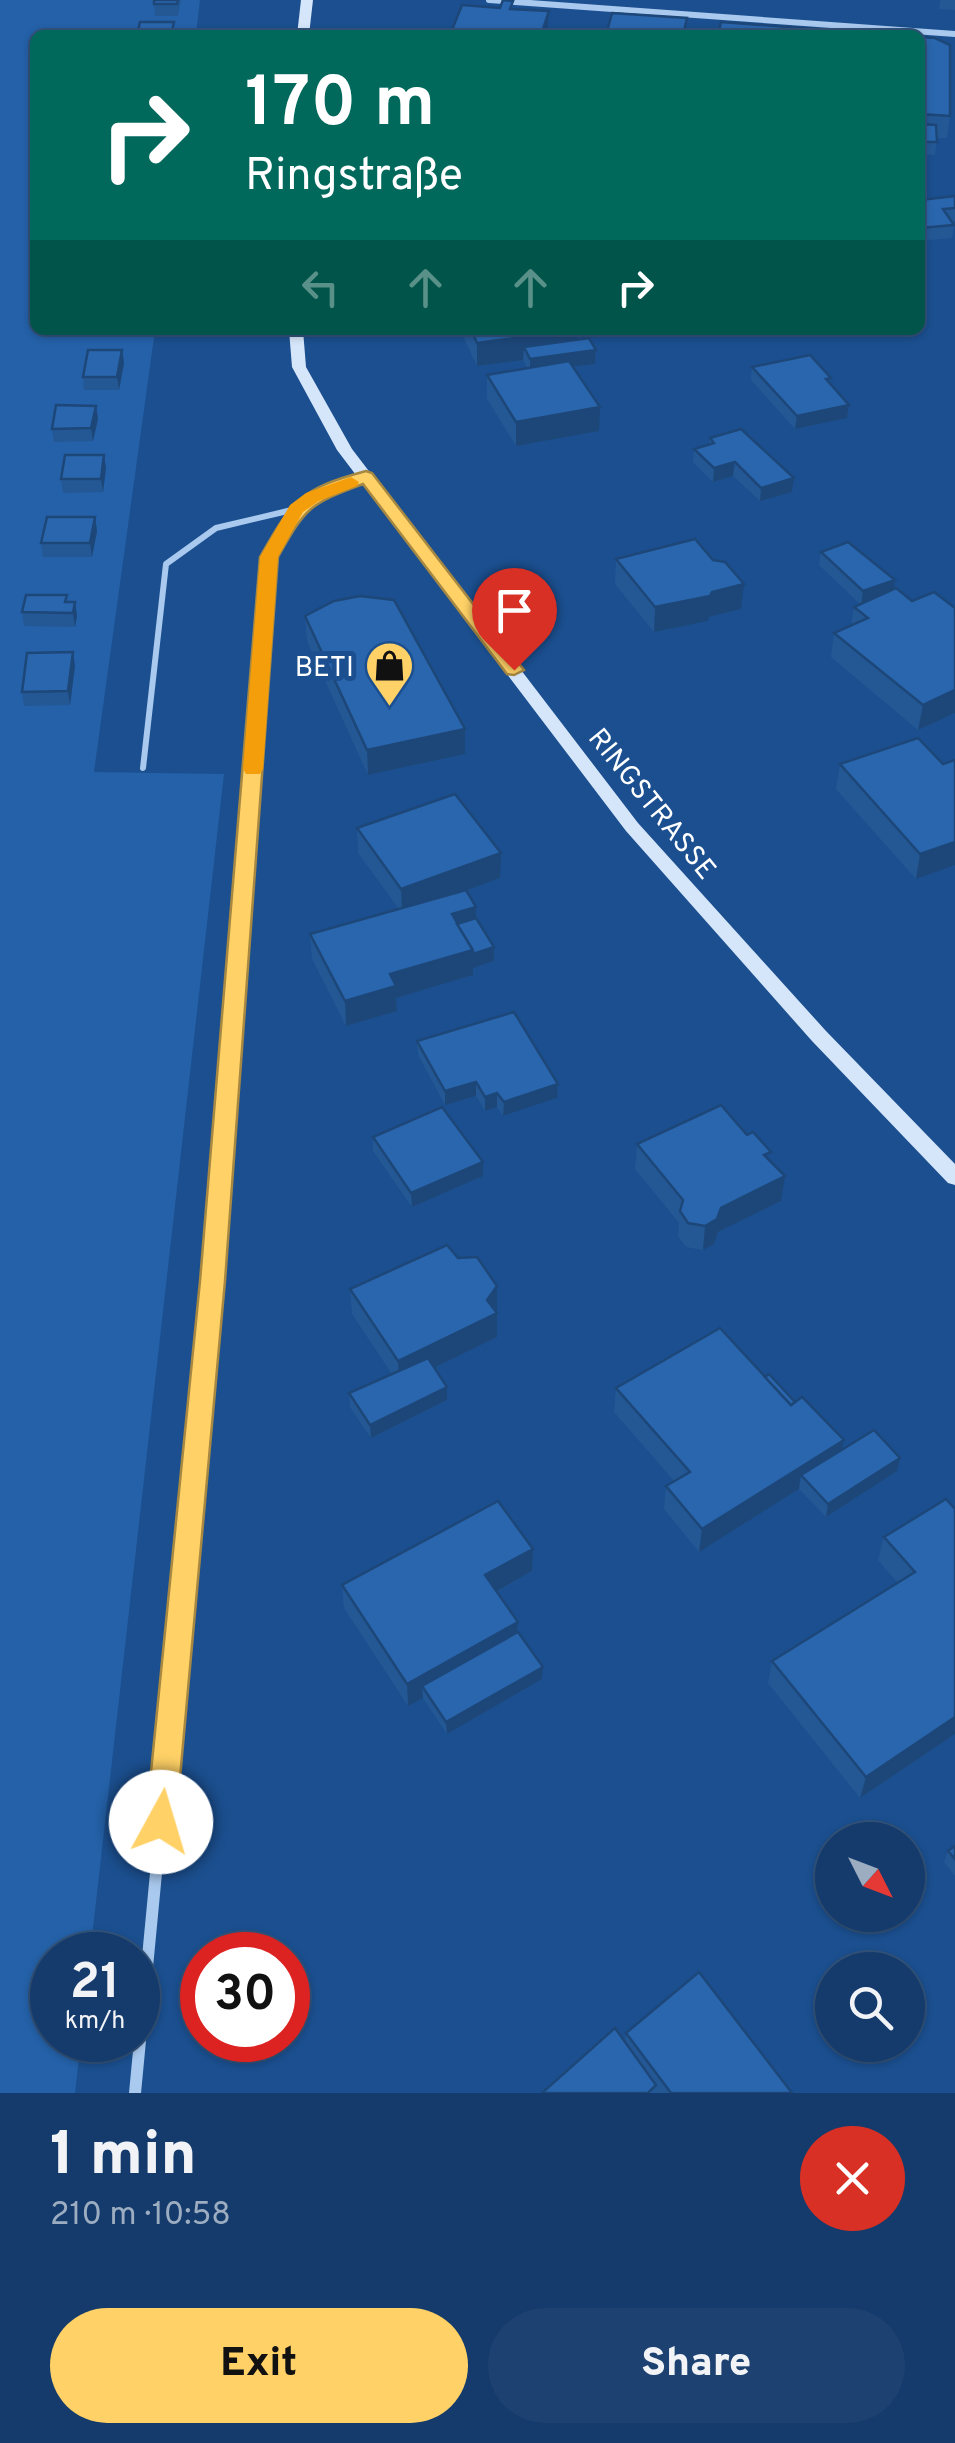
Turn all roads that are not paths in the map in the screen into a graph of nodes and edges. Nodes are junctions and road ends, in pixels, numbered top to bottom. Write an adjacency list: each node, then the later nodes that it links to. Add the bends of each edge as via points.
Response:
1 (306, 0): 5 (main road)
2 (489, 0): 4 (street)
3 (683, 2): 4 (street)
4 (680, 12): 6 (street)
5 (303, 30)
6 (905, 30)
7 (925, 32): 8 (street)
8 (955, 34)
9 (296, 335): 10 (main road, RINGSTRASSE, via 299,368)
10 (366, 476): 11 (street); 13 (main road, RINGSTRASSE, via 632,827)
11 (296, 509): 12 (lane, via 216,528 166,564); 14 (street, via 269,557 212,1281)
12 (144, 768)
13 (955, 1176)
14 (136, 2093)

